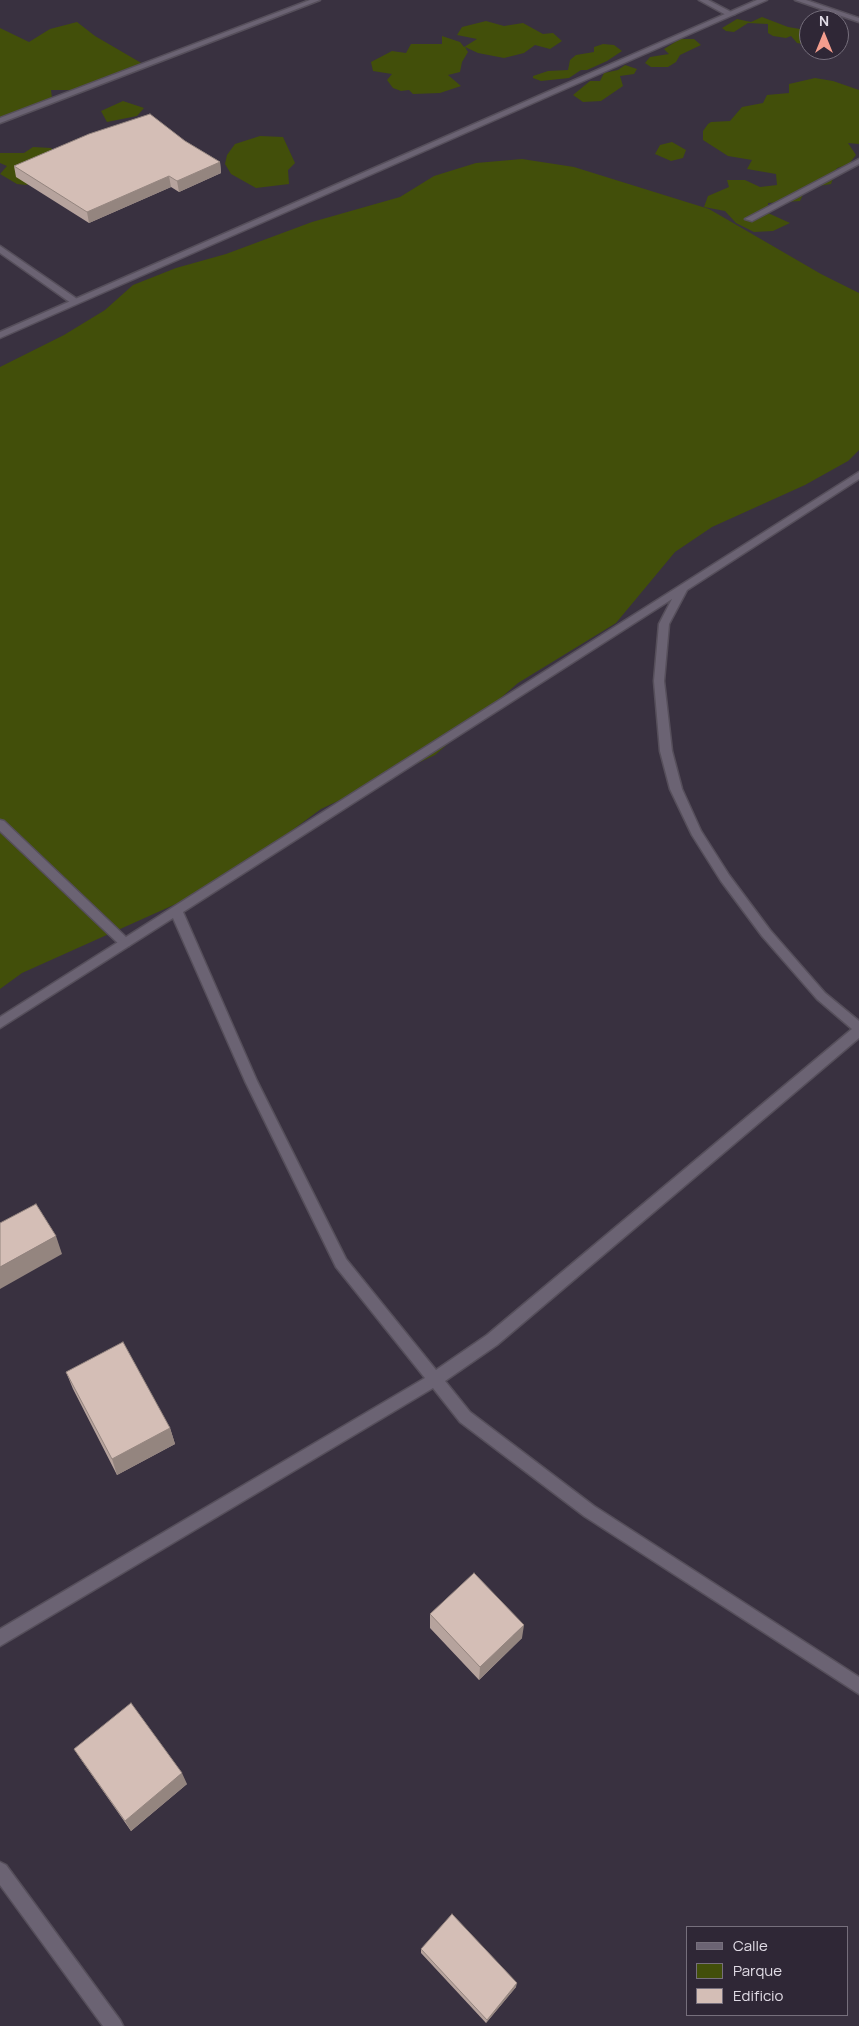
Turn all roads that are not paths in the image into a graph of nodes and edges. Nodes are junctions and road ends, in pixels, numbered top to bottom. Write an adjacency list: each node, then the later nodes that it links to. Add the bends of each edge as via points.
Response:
1 (316, 0): 7 (street)
2 (702, 0): 5 (street)
3 (762, 0): 5 (street)
4 (799, 0): 6 (street)
5 (731, 14): 11 (street)
6 (859, 20)
7 (0, 122)
8 (858, 163): 9 (street)
9 (749, 219)
10 (0, 249): 11 (street)
11 (74, 301): 12 (street)
12 (0, 334)
13 (857, 478): 14 (street)
14 (684, 587): 16 (street); 19 (street, via 664,624 659,681 666,751 676,789 696,832 766,933 821,996)
15 (0, 824): 17 (street)
16 (176, 911): 17 (street); 21 (street, via 251,1081 341,1263)
17 (125, 943): 18 (street)
18 (0, 1023)
19 (859, 1028)
20 (859, 1032): 21 (street, via 492,1340)
21 (434, 1380): 22 (street); 23 (street, via 465,1417 589,1511)
22 (0, 1638)
23 (859, 1686)
24 (0, 1871): 25 (street)
25 (114, 2026)

